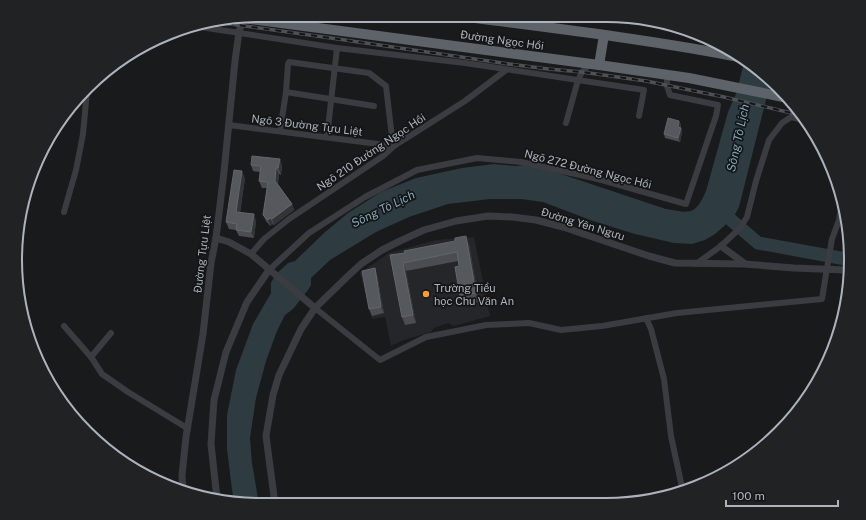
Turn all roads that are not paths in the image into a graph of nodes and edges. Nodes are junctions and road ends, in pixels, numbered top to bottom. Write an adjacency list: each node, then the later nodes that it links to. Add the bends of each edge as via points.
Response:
1 (274, 22): 9 (highway, Đường Ngọc Hồi)
2 (540, 22): 6 (highway, Đường Ngọc Hồi)
3 (242, 23): 5 (street, Đường Tựu Liệt)
4 (209, 28): 5 (street)
5 (239, 32): 7 (street); 22 (street, Đường Tựu Liệt)
6 (604, 35): 8 (highway, Đường Ngọc Hồi); 9 (highway)
7 (337, 48): 10 (street); 11 (street)
8 (720, 52)
9 (594, 64): 12 (highway, Đường Ngọc Hồi); 13 (street, via 582,72)
10 (335, 69): 14 (street, via 288,63); 17 (street); 25 (street, via 369,73 386,86)
11 (506, 70): 13 (street); 25 (street, Ngõ 210 Đường Ngọc Hồi, via 465,102)
12 (667, 75): 15 (highway, Đường Ngọc Hồi); 35 (street, Ngõ 272 Đường Ngọc Hồi, via 670,95 718,106 686,204 598,179 521,162 477,158 417,170 365,198 309,233)
13 (578, 80): 19 (street, via 644,90); 21 (street)
14 (286, 92): 17 (street); 23 (street)
15 (778, 96)
16 (86, 98): 26 (street, via 76,170)
17 (331, 99): 18 (street); 24 (street)
18 (374, 106)
19 (639, 116)
20 (798, 119): 29 (street, via 791,118 782,123 769,140 747,217 740,228)
21 (566, 123)
22 (229, 125): 23 (street, Ngõ 3 Đường Tựu Liệt); 28 (street, Đường Tựu Liệt)
23 (280, 131): 24 (street, Ngõ 3 Đường Tựu Liệt)
24 (327, 137): 25 (street, Ngõ 3 Đường Tựu Liệt)
25 (394, 146): 30 (street, Ngõ 210 Đường Ngọc Hồi, via 289,219 264,239)
26 (64, 212)
27 (840, 217): 33 (street)
28 (216, 238): 30 (street); 41 (street, Đường Tựu Liệt)
29 (721, 246): 31 (street); 32 (street)
30 (251, 254): 35 (street)
31 (696, 264): 32 (street, Đường Yên Ngưu); 36 (street, Đường Yên Ngưu, via 676,263 649,256 536,220 488,216 450,222 424,230 382,250 361,264)
32 (744, 264): 33 (street, Đường Yên Ngưu)
33 (826, 270): 34 (street, Đường Yên Ngưu); 37 (street, via 822,299)
34 (843, 270)
35 (272, 272): 36 (street); 44 (street, via 247,302 226,352 214,400 211,444)
36 (315, 308): 37 (street, via 380,360 426,337 486,324 529,323 561,330); 45 (street, Đường Yên Ngưu, via 294,342 273,394 266,436)
37 (646, 318): 43 (street, via 664,379)
38 (64, 326): 40 (street)
39 (112, 333): 40 (street)
40 (91, 357): 41 (street, via 102,374)
41 (187, 428): 42 (street, Đường Tựu Liệt)
42 (183, 485)
43 (682, 485)
44 (216, 493)
45 (274, 498)

